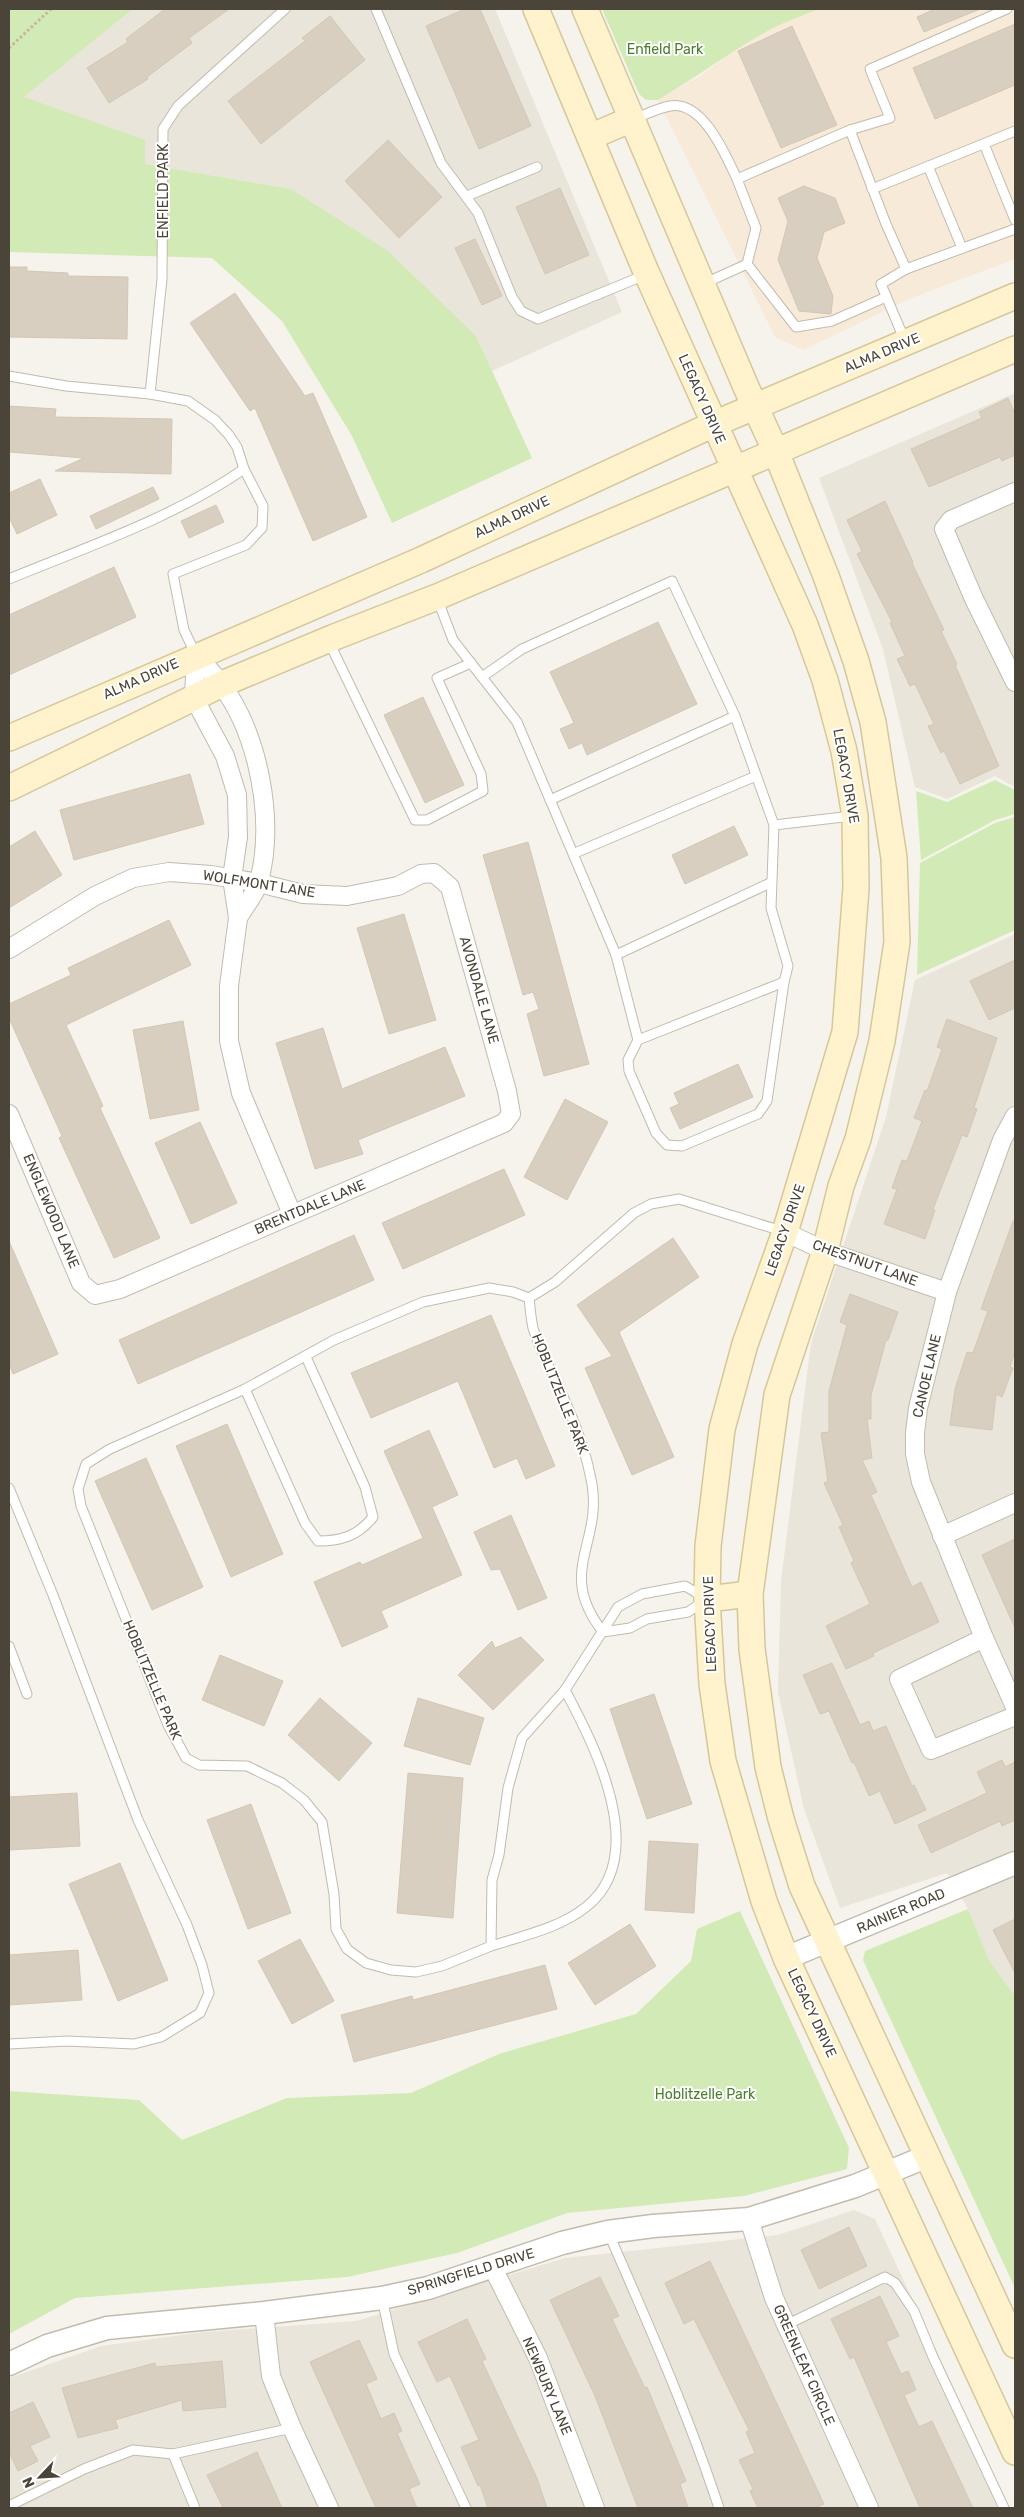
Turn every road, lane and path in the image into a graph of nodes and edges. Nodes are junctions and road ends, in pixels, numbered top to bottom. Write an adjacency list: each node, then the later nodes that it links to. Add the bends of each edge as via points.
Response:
1 (51, 9): 7 (path)
2 (285, 9): 30 (lane, ENFIELD PARK, via 178,106 163,129 162,279)
3 (376, 9): 17 (lane, via 441,163)
4 (536, 9): 11 (main road, LEGACY DRIVE)
5 (585, 9): 8 (main road)
6 (1007, 9): 9 (lane, via 870,69 890,118)
7 (9, 48)
8 (632, 119): 11 (main road); 15 (lane, via 672,106 691,111 716,135); 24 (main road)
9 (850, 130): 15 (lane); 16 (lane)
10 (1015, 131): 12 (lane)
11 (590, 137): 23 (main road, LEGACY DRIVE)
12 (984, 144): 13 (lane); 18 (lane)
13 (928, 166): 16 (lane); 20 (lane)
14 (537, 167): 17 (lane)
15 (737, 179): 21 (lane, via 756,228)
16 (872, 189): 22 (lane)
17 (467, 196): 23 (lane, via 478,214 512,297 521,311 538,319)
18 (1015, 220)
19 (1015, 229): 20 (lane)
20 (962, 248): 22 (lane)
21 (747, 264): 24 (lane); 26 (lane, via 796,327 832,321)
22 (906, 269): 26 (lane, via 881,284)
23 (647, 274): 32 (main road, LEGACY DRIVE)
24 (702, 284): 31 (main road)
25 (1015, 296): 27 (main road, ALMA DRIVE)
26 (886, 297): 27 (lane)
27 (906, 343): 31 (main road, ALMA DRIVE)
28 (1015, 349): 33 (main road)
29 (9, 376): 30 (lane, via 66,386)
30 (150, 394): 34 (lane, via 188,401 215,420 237,447)
31 (755, 408): 32 (main road, ALMA DRIVE); 33 (main road)
32 (714, 424): 35 (main road, LEGACY DRIVE); 37 (main road, ALMA DRIVE)
33 (776, 452): 35 (main road); 53 (main road, via 856,660 873,722)
34 (244, 469): 38 (lane, via 216,488 156,519); 41 (lane, via 263,506 262,528 246,545 173,574 184,630)
35 (734, 469): 39 (main road); 52 (main road, LEGACY DRIVE, via 805,625 825,680 844,751)
36 (1015, 492): 44 (street, via 951,520 944,529)
37 (420, 560): 39 (main road); 41 (main road, ALMA DRIVE)
38 (9, 579)
39 (437, 597): 40 (main road); 42 (lane, via 453,640)
40 (328, 639): 42 (lane, via 414,820 427,820 483,791 481,774 437,678); 45 (main road)
41 (196, 655): 45 (street); 46 (street); 48 (main road, ALMA DRIVE)
42 (471, 663): 43 (lane)
43 (482, 677): 47 (lane, via 522,649 672,581); 51 (lane, via 517,722)
44 (1015, 682)
45 (222, 684): 46 (main road); 58 (street, via 248,735 263,789 265,833)
46 (194, 698): 50 (main road); 57 (street, via 225,756 237,795 238,837)
47 (735, 716): 49 (lane); 51 (lane)
48 (9, 738)
49 (756, 776): 54 (lane); 55 (lane)
50 (9, 788)
51 (550, 800): 55 (lane)
52 (855, 816): 53 (main road); 54 (lane); 69 (main road, LEGACY DRIVE, via 856,888 845,1032)
53 (889, 816): 70 (main road, via 897,896 897,942 882,1040 858,1139 841,1186)
54 (774, 824): 59 (lane)
55 (574, 852): 62 (lane)
56 (434, 873): 58 (street, WOLFMONT LANE, via 421,874 398,886 347,896 303,894); 66 (street, AVONDALE LANE, via 450,887 505,1082)
57 (232, 878): 58 (street, WOLFMONT LANE); 60 (street); 61 (street, WOLFMONT LANE, via 169,872 132,878 95,896)
58 (259, 883): 60 (street)
59 (770, 883): 62 (lane); 63 (lane, via 771,908 788,966)
60 (238, 918): 68 (street, via 229,986 229,1041 241,1093)
61 (9, 949)
62 (616, 955): 64 (lane)
63 (784, 982): 64 (lane); 64 (lane, via 767,1101 758,1114 682,1146 667,1145 656,1133 628,1071 628,1060)
64 (638, 1040)
65 (9, 1114): 72 (street, ENGLEWOOD LANE, via 82,1283 95,1295)
66 (511, 1114): 68 (street, BRENTDALE LANE, via 504,1123)
67 (1015, 1116): 71 (street, CANOE LANE, via 1002,1140)
68 (292, 1214): 72 (street, BRENTDALE LANE)
69 (785, 1232): 70 (street, CHESTNUT LANE); 73 (lane, via 679,1199 651,1204 614,1228 555,1282); 81 (main road, LEGACY DRIVE, via 745,1344 722,1429 708,1546)
70 (825, 1251): 71 (street, CHESTNUT LANE); 80 (main road, via 778,1395)
71 (947, 1292): 79 (street, CANOE LANE, via 918,1408 915,1433 915,1454 921,1482)
72 (105, 1293)
73 (529, 1298): 74 (lane, HOBLITZELLE PARK, via 489,1288 422,1302 334,1340); 82 (lane, HOBLITZELLE PARK, via 533,1328 566,1402 587,1460 593,1512 580,1576 583,1598)
74 (306, 1357): 75 (lane, HOBLITZELLE PARK); 75 (lane, via 364,1486 372,1517 363,1530 336,1541 318,1541 305,1522)
75 (245, 1389): 91 (lane, HOBLITZELLE PARK, via 110,1449 86,1464 78,1489 81,1506 168,1725 186,1758 200,1765 247,1766 282,1782 304,1800 322,1822 334,1894 336,1929 347,1949 366,1963 416,1972 442,1966)
76 (9, 1488): 78 (lane)
77 (1015, 1503): 79 (street)
78 (13, 1509): 93 (lane, via 53,1595 138,1820 187,1925 209,1993 200,2013 162,2037 134,2044 67,2041)
79 (942, 1536): 83 (street, CANOE LANE)
80 (750, 1594): 81 (main road); 90 (main road, via 752,1649 768,1767 802,1886)
81 (708, 1599): 82 (lane, via 688,1612 647,1619 630,1628); 82 (lane, via 685,1586 642,1594 618,1607); 92 (main road, LEGACY DRIVE, via 712,1684 723,1762 764,1900)
82 (603, 1632): 85 (lane)
83 (984, 1638): 87 (street, CANOE LANE); 88 (street, via 899,1679 931,1750)
84 (9, 1646): 86 (lane)
85 (565, 1690): 91 (lane, via 522,1738 508,1788 499,1855 492,1880); 91 (lane, HOBLITZELLE PARK, via 588,1732 608,1788 615,1816 614,1861 607,1885 586,1907 533,1933)
86 (27, 1694)
87 (1015, 1707)
88 (1015, 1716)
89 (1015, 1864): 90 (street, RAINIER ROAD)
90 (829, 1942): 92 (street, RAINIER ROAD); 94 (main road)
91 (491, 1946)
92 (786, 1958): 95 (main road, LEGACY DRIVE)
93 (9, 2044)
94 (928, 2156): 95 (street, SPRINGFIELD DRIVE); 102 (main road)
95 (886, 2174): 96 (street, SPRINGFIELD DRIVE); 105 (main road, LEGACY DRIVE)
96 (749, 2219): 97 (street, SPRINGFIELD DRIVE); 101 (street, GREENLEAF CIRCLE)
97 (608, 2232): 98 (street, SPRINGFIELD DRIVE); 112 (lane, via 664,2360)
98 (492, 2266): 99 (street, SPRINGFIELD DRIVE, via 428,2288); 111 (street, NEWBURY LANE, via 538,2358)
99 (382, 2298): 100 (street, SPRINGFIELD DRIVE); 110 (lane, via 394,2354)
100 (264, 2313): 103 (street, SPRINGFIELD DRIVE, via 107,2328 47,2346); 104 (street, via 271,2376)
101 (786, 2325): 113 (street, GREENLEAF CIRCLE); 114 (lane, via 885,2277 896,2283 914,2311)
102 (1015, 2346)
103 (9, 2364)
104 (292, 2428): 106 (lane); 109 (street)
105 (1015, 2452)
106 (173, 2454): 107 (lane, via 133,2450 84,2468); 108 (lane)
107 (9, 2506)
108 (195, 2508)
109 (329, 2508)
110 (466, 2508)
111 (595, 2508)
112 (719, 2508)
113 (869, 2508)
114 (1004, 2508)

